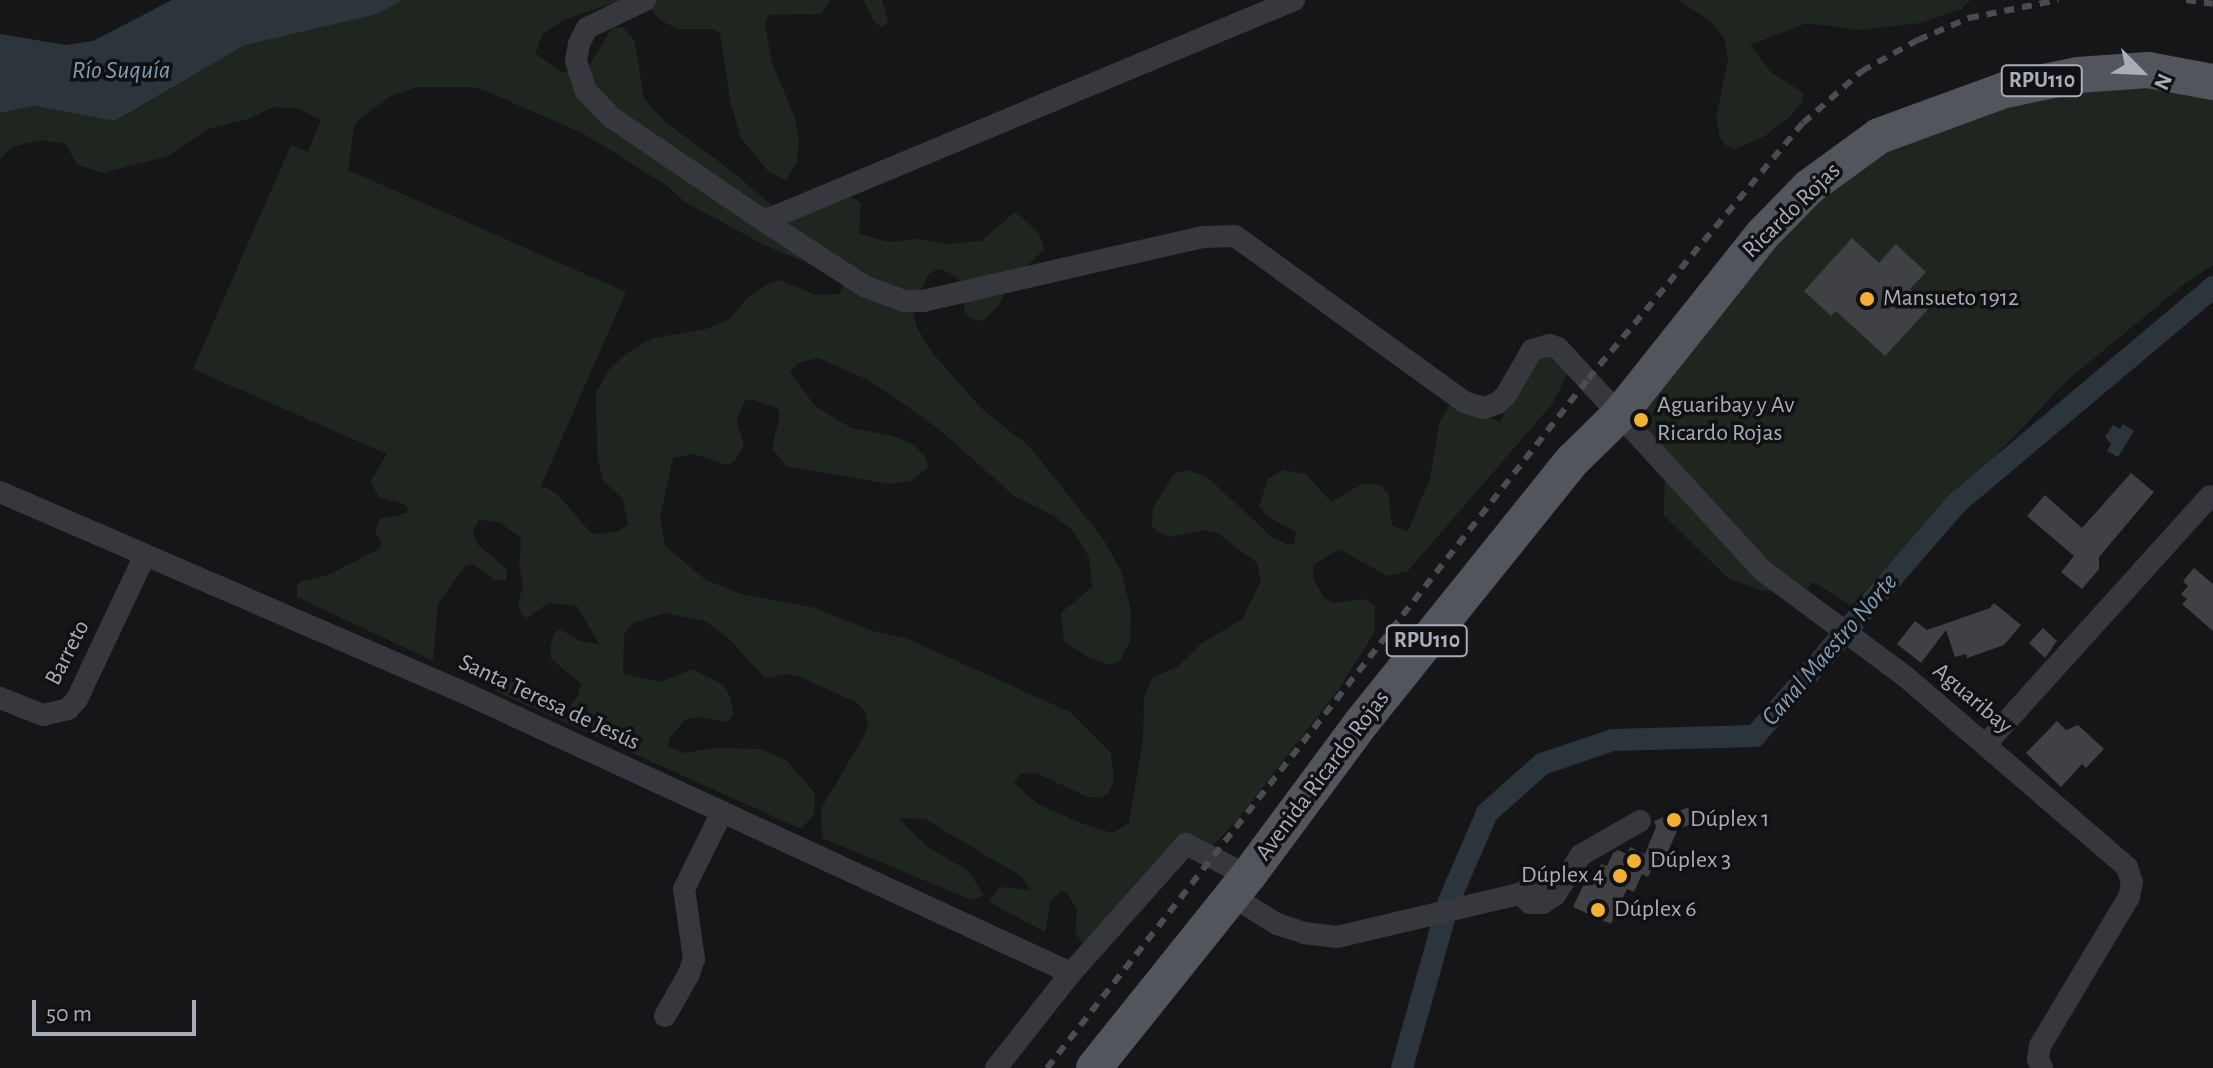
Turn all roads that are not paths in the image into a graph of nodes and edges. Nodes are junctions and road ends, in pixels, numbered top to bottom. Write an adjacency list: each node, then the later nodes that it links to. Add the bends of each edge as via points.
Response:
1 (645, 0): 4 (street, via 587,28 576,61 586,91 611,117)
2 (1294, 0): 4 (street)
3 (2213, 82): 5 (main road, Ricardo Rojas / RPU110, via 2148,70 2078,75 2005,90 1879,136 1809,187 1762,235)
4 (764, 221): 5 (street, Aguaribay, via 864,286 904,301 1203,237 1235,236 1464,402 1484,408 1498,403 1532,350 1549,345 1566,354)
5 (1619, 415): 10 (street, Aguaribay, via 1762,570); 13 (main road, Avenida Ricardo Rojas / RPU110, via 1573,460 1382,697)
6 (0, 492): 8 (street, Santa Teresa de Jesús)
7 (2210, 496): 10 (street)
8 (145, 555): 9 (street, Barreto, via 68,709 43,715); 11 (street, Santa Teresa de Jesús)
9 (0, 698)
10 (1986, 744): 18 (street, Aguaribay, via 2127,867 2132,882 2129,897 2040,1046)
11 (722, 812): 14 (street, Santa Teresa de Jesús); 15 (street, via 684,889 694,959)
12 (1640, 821): 13 (street, via 1581,855 1555,895 1543,903 1530,903 1519,894 1337,937 1277,924)
13 (1240, 886): 14 (street, via 1186,844); 17 (main road, Avenida Ricardo Rojas / RPU110)
14 (1071, 973): 16 (street)
15 (665, 1016)
16 (996, 1068)
17 (1094, 1068)
18 (2042, 1068)

